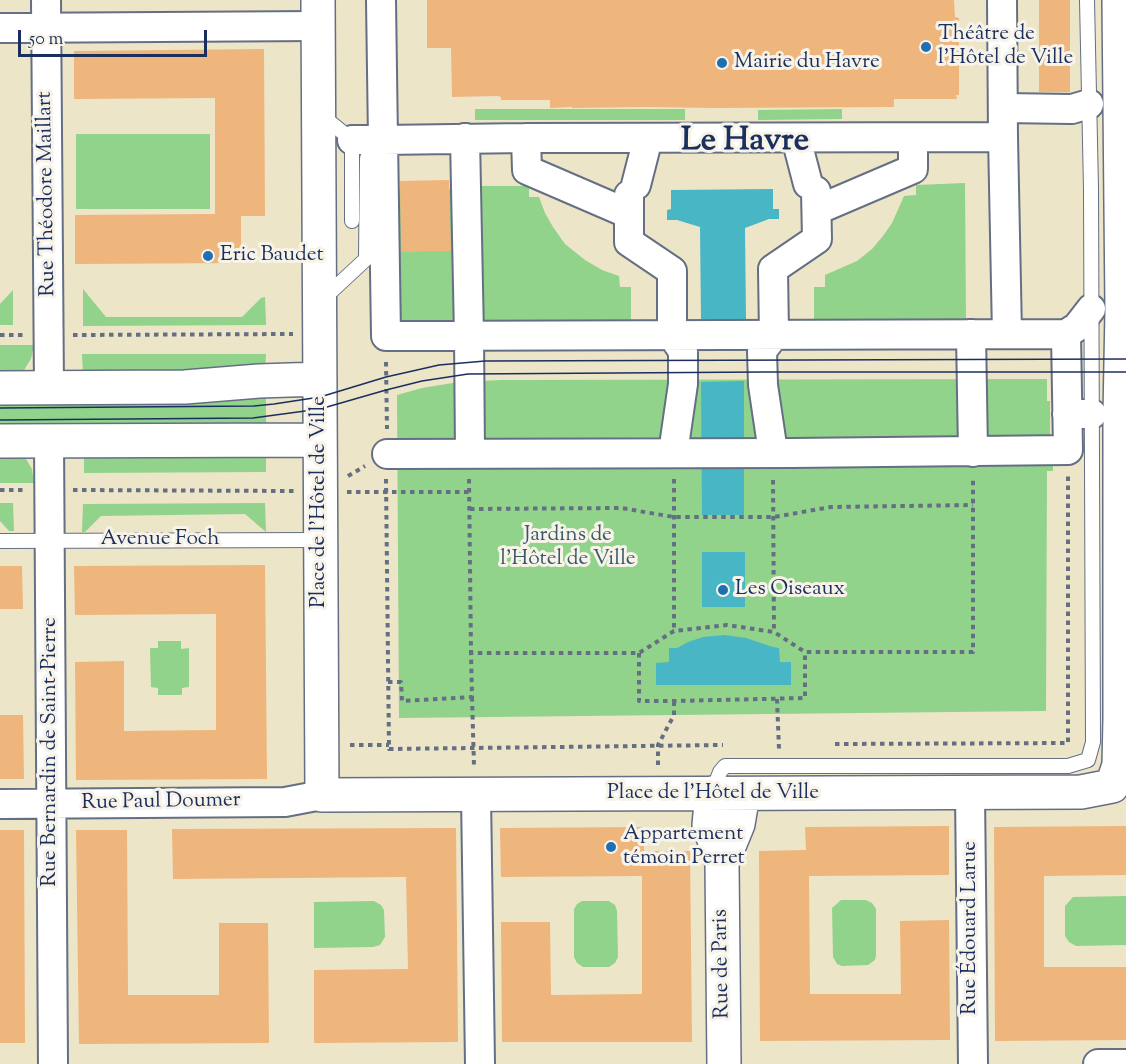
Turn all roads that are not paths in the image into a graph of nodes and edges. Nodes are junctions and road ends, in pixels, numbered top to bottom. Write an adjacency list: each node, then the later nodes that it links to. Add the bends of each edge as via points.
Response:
1 (46, 0): 8 (street, Rue Théodore Maillart)
2 (381, 0): 19 (street)
3 (1002, 0): 11 (street)
4 (1087, 0): 9 (lane)
5 (1119, 0): 9 (main road, Place de l'Hôtel de Ville)
6 (318, 13): 8 (street); 12 (main road, Place de l'Hôtel de Ville)
7 (0, 28): 8 (street)
8 (46, 28): 34 (street, Rue Théodore Maillart)
9 (1108, 44): 10 (lane); 31 (main road, Place de l'Hôtel de Ville)
10 (1089, 104): 11 (street, via 1072,109); 23 (lane)
11 (1003, 108): 13 (street)
12 (319, 114): 19 (lane); 24 (main road, Place de l'Hôtel de Ville)
13 (1003, 137): 18 (street); 26 (street)
14 (465, 138): 15 (street); 19 (street); 30 (street)
15 (526, 138): 16 (street); 21 (street, via 527,170)
16 (648, 138): 17 (street); 21 (street)
17 (796, 138): 18 (street); 20 (street)
18 (913, 138): 20 (street, via 912,169)
19 (367, 146): 22 (lane); 24 (lane, via 366,259); 30 (street, via 386,336)
20 (814, 195): 29 (street, via 817,239 773,269)
21 (631, 198): 28 (street, via 629,242 672,271)
22 (352, 221)
23 (1091, 309): 27 (street); 36 (lane)
24 (319, 318): 32 (main road, Place de l'Hôtel de Ville)
25 (971, 334): 26 (street); 29 (street); 41 (street)
26 (1007, 334): 27 (street)
27 (1066, 334): 36 (street)
28 (672, 335): 29 (street); 30 (street); 42 (street, via 683,351 684,384)
29 (774, 335): 40 (street, via 762,351)
30 (469, 336): 44 (street)
31 (1124, 339): 35 (main road, Place de l'Hôtel de Ville)
32 (320, 379): 34 (main road, via 185,387); 38 (main road, Place de l'Hôtel de Ville)
33 (0, 388): 34 (main road)
34 (50, 388)
35 (1123, 394): 48 (main road, Place de l'Hôtel de Ville)
36 (1079, 414): 41 (street, via 1068,450); 50 (lane, via 1093,742 1088,760 1068,766 725,766 720,772)
37 (49, 440): 38 (main road); 39 (main road); 47 (street, Rue Bernardin de Saint-Pierre)
38 (320, 440): 45 (main road, Place de l'Hôtel de Ville)
39 (0, 441)
40 (773, 452): 41 (street); 42 (street)
41 (973, 452)
42 (674, 453): 44 (street)
43 (387, 454): 44 (street)
44 (470, 454)
45 (320, 540): 47 (lane, Avenue Foch); 51 (main road, Place de l'Hôtel de Ville)
46 (0, 541): 47 (lane, Avenue Foch)
47 (50, 541): 53 (street, Rue Bernardin de Saint-Pierre)
48 (1119, 788): 49 (main road, Place de l'Hôtel de Ville)
49 (970, 793): 50 (main road, Place de l'Hôtel de Ville); 58 (street, Rue Édouard Larue)
50 (728, 794): 52 (main road, Place de l'Hôtel de Ville); 57 (main road, Rue de Paris, via 709,825 722,863)
51 (322, 795): 52 (main road, Place de l'Hôtel de Ville); 53 (street, Rue Paul Doumer, via 285,802)
52 (476, 795): 56 (street)
53 (52, 803): 54 (street, Rue Paul Doumer); 55 (street, Rue Bernardin de Saint-Pierre)
54 (0, 804)
55 (53, 1064)
56 (480, 1064)
57 (724, 1064)
58 (973, 1064)
59 (1098, 1064): 60 (street)
60 (1126, 1064)

